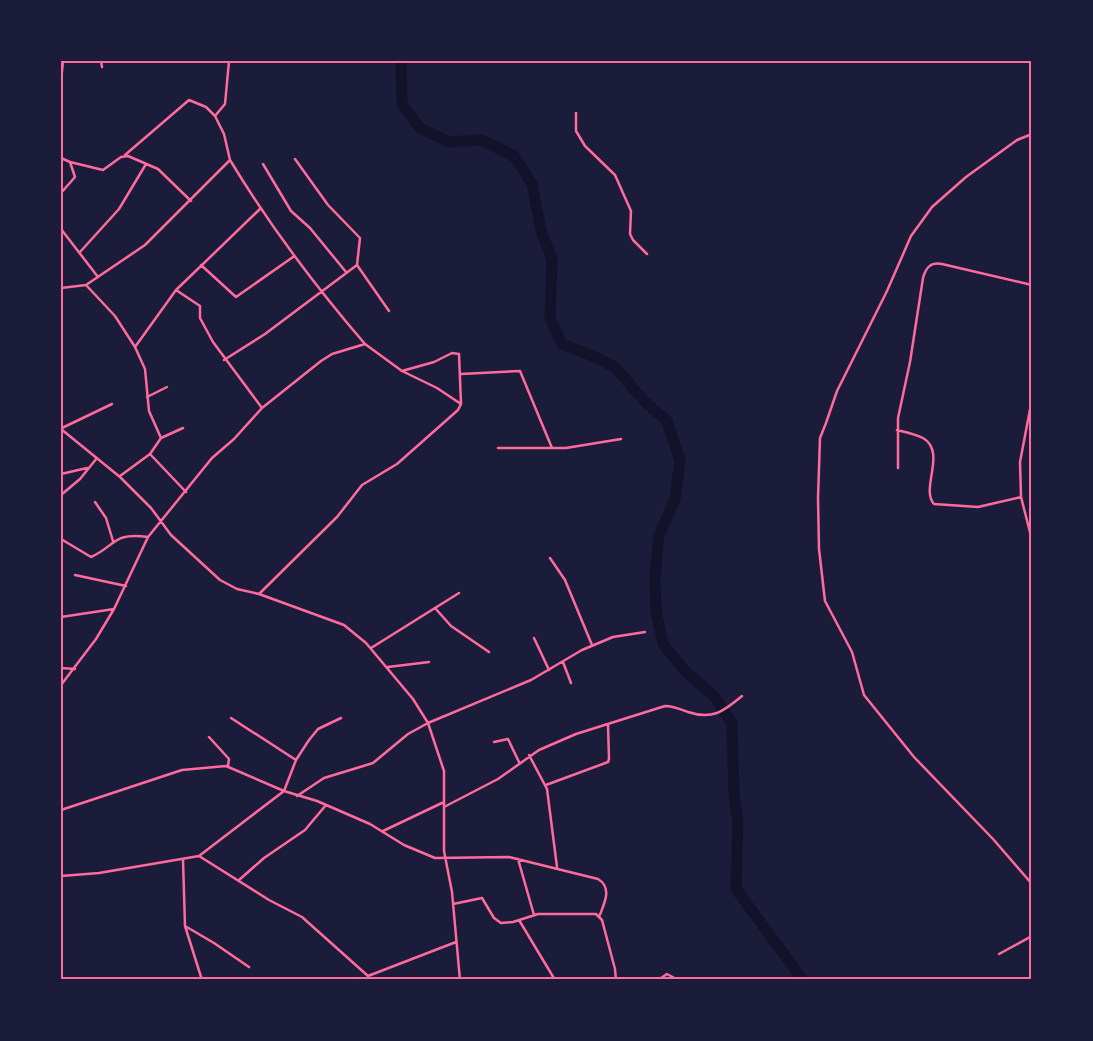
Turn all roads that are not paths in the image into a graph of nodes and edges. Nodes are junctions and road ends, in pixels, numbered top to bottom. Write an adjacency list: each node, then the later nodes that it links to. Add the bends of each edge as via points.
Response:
1 (63, 61): 5 (street)
2 (101, 61): 4 (street)
3 (229, 61): 7 (street, via 225,104)
4 (102, 67)
5 (61, 82)
6 (576, 112): 21 (street, via 576,131 585,146 614,176 631,211 632,240)
7 (216, 116): 9 (street, via 206,107 189,100); 12 (street)
8 (1032, 134): 113 (street, via 1016,140 966,178 932,207 911,236 884,299 837,391 820,438 818,498 825,601 852,652 864,695 914,757)
9 (125, 155): 13 (street, via 102,170); 14 (street)
10 (61, 158): 13 (street)
11 (295, 159): 24 (street, via 328,205 360,238)
12 (230, 160): 17 (street); 18 (street)
13 (70, 162): 16 (street, via 75,177)
14 (147, 164): 17 (street, via 164,173); 20 (street, via 119,209)
15 (263, 164): 25 (street, via 291,211 310,228)
16 (61, 193)
17 (191, 200): 26 (street, via 145,245)
18 (260, 209): 22 (street); 23 (street)
19 (61, 229): 20 (street)
20 (80, 252): 26 (street)
21 (647, 254)
22 (293, 256): 23 (street, via 236,297); 31 (street)
23 (201, 265): 30 (street)
24 (356, 265): 25 (street); 32 (street)
25 (346, 272): 31 (street)
26 (98, 277): 28 (street)
27 (1032, 284): 46 (street, via 936,263 928,268 923,278)
28 (86, 285): 29 (street); 34 (street, via 115,316)
29 (61, 288)
30 (176, 290): 34 (street); 35 (street, via 200,306 200,318)
31 (321, 292): 33 (street); 35 (street)
32 (389, 310)
33 (365, 344): 36 (street); 43 (street, via 321,360)
34 (135, 347): 39 (street, via 145,369)
35 (224, 360): 43 (street)
36 (402, 371): 37 (street, via 456,352 461,357); 42 (street)
37 (461, 374): 42 (street); 50 (street, via 520,371)
38 (167, 387): 39 (street)
39 (147, 397): 47 (street, via 148,411)
40 (1032, 399): 59 (street, via 1020,462)
41 (112, 404): 45 (street)
42 (461, 404): 70 (street, via 454,415 397,464 362,485 337,517)
43 (262, 408): 57 (street, via 212,458)
44 (183, 428): 47 (street)
45 (61, 429): 52 (street)
46 (897, 430): 54 (street); 59 (street, via 924,439 931,448 934,462 930,496 934,504 978,507)
47 (161, 438): 51 (street)
48 (621, 439): 50 (street)
49 (498, 448): 50 (street)
50 (552, 448)
51 (150, 454): 56 (street); 57 (street)
52 (98, 458): 53 (street); 56 (street)
53 (88, 468): 55 (street); 58 (street)
54 (898, 468)
55 (61, 474)
56 (120, 477): 61 (street)
57 (186, 492): 61 (street)
58 (61, 495)
59 (1021, 497): 64 (street)
60 (95, 502): 65 (street, via 106,518)
61 (161, 522): 62 (street); 70 (street, via 220,580)
62 (148, 537): 65 (street, via 130,535); 68 (street)
63 (61, 539): 65 (street, via 91,558)
64 (1032, 540)
65 (113, 541)
66 (550, 558): 76 (street, via 565,580)
67 (75, 575): 68 (street)
68 (126, 586): 72 (street)
69 (459, 593): 71 (street)
70 (259, 594): 77 (street, via 344,625)
71 (435, 608): 77 (street); 78 (street, via 451,626)
72 (114, 609): 73 (street); 83 (street)
73 (61, 617)
74 (644, 632): 76 (street, via 613,637)
75 (534, 638): 84 (street)
76 (592, 645): 80 (street)
77 (371, 648): 81 (street)
78 (489, 652)
79 (429, 662): 81 (street)
80 (563, 662): 84 (street); 85 (street)
81 (388, 667): 90 (street)
82 (61, 668): 83 (street)
83 (75, 669): 86 (street)
84 (549, 670): 90 (street)
85 (571, 683)
86 (61, 685)
87 (742, 696): 91 (street, via 716,714 700,716 665,706)
88 (231, 718): 95 (street)
89 (341, 718): 95 (street, via 318,730)
90 (428, 723): 100 (street, via 408,734 373,763 324,778); 101 (street, via 444,771)
91 (608, 725): 94 (street, via 576,734); 98 (street, via 608,762)
92 (209, 737): 97 (street, via 230,759)
93 (494, 742): 96 (street, via 508,739)
94 (529, 755): 96 (street); 98 (street)
95 (296, 760): 99 (street)
96 (519, 763): 103 (street, via 498,779)
97 (228, 766): 99 (street); 104 (street, via 182,770)
98 (546, 785): 110 (street)
99 (284, 792): 100 (street); 106 (street)
100 (298, 796): 102 (street)
101 (444, 802): 103 (street); 105 (street)
102 (326, 805): 105 (street); 112 (street, via 305,830)
103 (444, 807): 107 (street)
104 (61, 810)
105 (383, 831): 107 (street, via 404,845 435,858)
106 (199, 856): 109 (street); 112 (street)
107 (445, 857): 108 (street); 114 (street)
108 (518, 859): 110 (street); 115 (street)
109 (183, 860): 111 (street); 118 (street)
110 (557, 867): 116 (street, via 603,882 607,892)
111 (61, 876)
112 (239, 880): 123 (street, via 302,917)
113 (1032, 884)
114 (453, 904): 117 (street, via 482,898 501,923); 120 (street)
115 (534, 915): 116 (street, via 592,914); 117 (street)
116 (600, 917): 124 (street)
117 (519, 920): 127 (street)
118 (184, 926): 122 (street); 125 (street)
119 (1032, 936): 121 (street)
120 (456, 942): 123 (street); 126 (street)
121 (998, 954)
122 (249, 967)
123 (368, 978)
124 (616, 979)
125 (202, 980)
126 (460, 980)
127 (555, 980)
128 (658, 980): 129 (street, via 667,974)
129 (678, 980)

